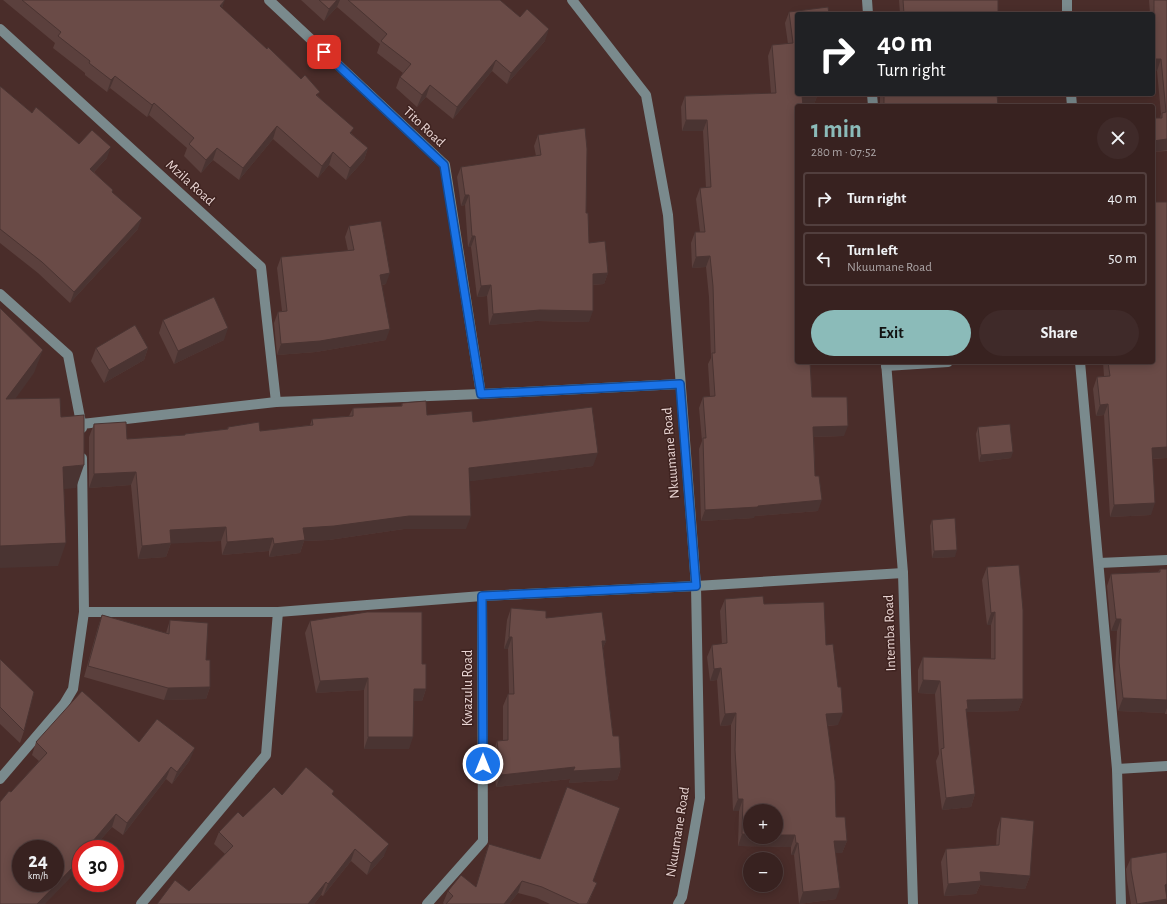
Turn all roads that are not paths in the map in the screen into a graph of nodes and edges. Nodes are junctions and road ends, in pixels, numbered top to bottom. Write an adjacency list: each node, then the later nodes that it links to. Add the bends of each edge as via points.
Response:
1 (269, 0): 12 (street, Tito Road, via 444,165)
2 (572, 0): 11 (street, Nkuumane Road, via 646,95 668,215)
3 (867, 0): 5 (street)
4 (1067, 0): 6 (street)
5 (868, 12)
6 (1067, 12)
7 (0, 29): 13 (street, Mzila Road, via 261,267)
8 (0, 294): 14 (street, via 68,356)
9 (886, 364): 17 (street, Intemba Road)
10 (1080, 364): 16 (street)
11 (680, 384): 12 (street); 18 (street, Nkuumane Road)
12 (481, 394): 13 (street)
13 (276, 402): 14 (street)
14 (82, 424): 20 (street)
15 (1167, 560): 16 (street)
16 (1099, 563): 23 (street)
17 (902, 573): 18 (street); 28 (street, Intemba Road)
18 (696, 586): 19 (street); 27 (street, Nkuumane Road, via 700,798 682,898)
19 (482, 596): 21 (street); 26 (street, Kwazulu Road, via 483,841)
20 (84, 612): 21 (street); 24 (street, via 73,689 64,704)
21 (278, 612): 25 (street, via 266,755)
22 (1167, 766): 23 (street)
23 (1117, 769): 29 (street)
24 (0, 779)
25 (140, 904)
26 (427, 904)
27 (678, 904)
28 (913, 904)
29 (1121, 904)

